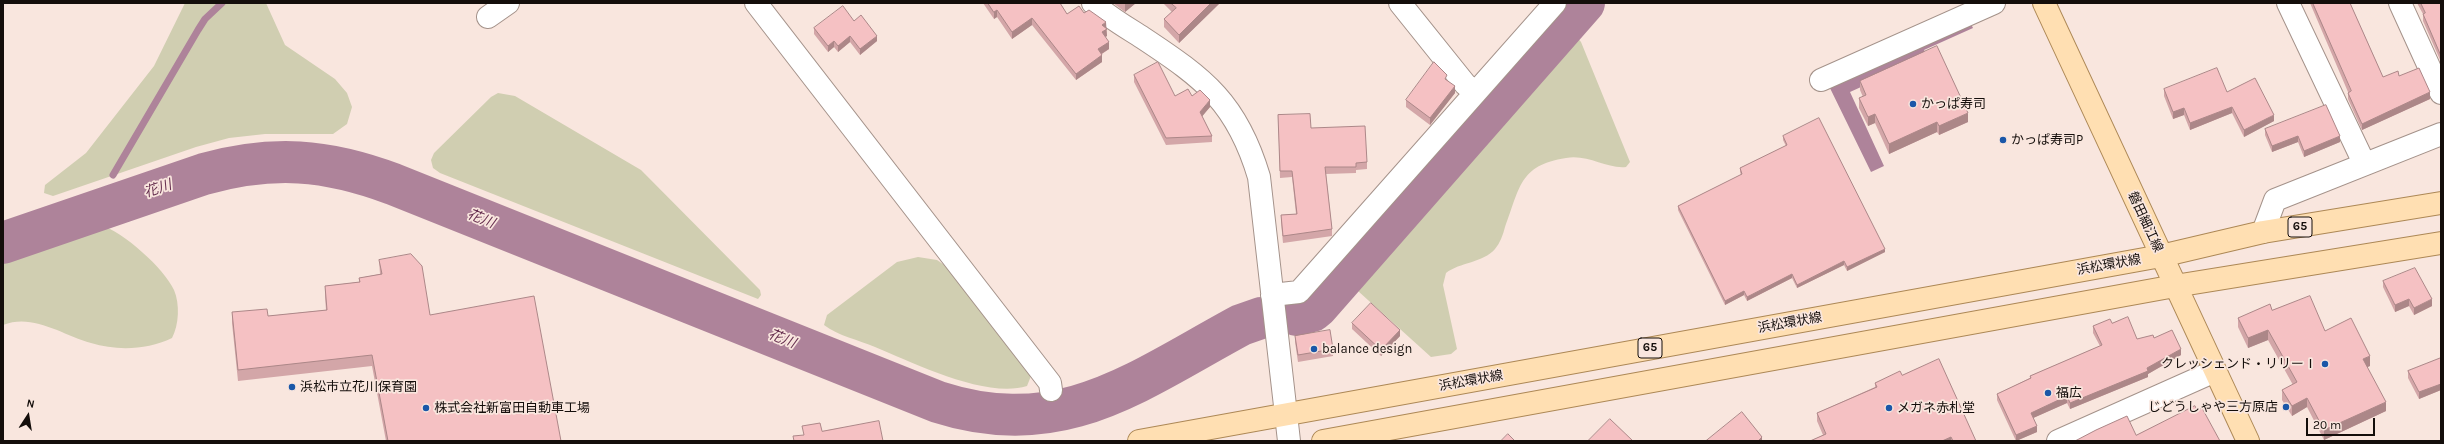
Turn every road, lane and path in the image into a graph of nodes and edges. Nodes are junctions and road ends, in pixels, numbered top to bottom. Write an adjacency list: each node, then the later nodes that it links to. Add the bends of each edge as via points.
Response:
1 (508, 3): 10 (street)
2 (756, 3): 23 (street, via 1050,383)
3 (1093, 3): 21 (street, via 1204,81 1223,101 1238,124 1251,150 1258,177)
4 (1400, 3): 12 (street)
5 (1555, 3): 12 (street)
6 (1994, 3): 11 (street)
7 (2044, 3): 19 (main road, 磐田細江線)
8 (2288, 3): 15 (street)
9 (2400, 3): 13 (street)
10 (488, 17)
11 (1821, 80)
12 (1475, 93): 21 (street, via 1299,292)
13 (2441, 93)
14 (2441, 134): 15 (street)
15 (2364, 163): 17 (street, via 2275,200)
16 (2441, 203): 17 (main road, 浜松環状線 / 65)
17 (2263, 232): 19 (main road, 浜松環状線 / 65)
18 (2441, 243): 20 (main road)
19 (2161, 256): 20 (main road, 磐田細江線); 24 (main road, 浜松環状線 / 65)
20 (2175, 286): 22 (main road, 磐田細江線); 25 (main road)
21 (1272, 296): 24 (street)
22 (2215, 371): 29 (street); 30 (main road, 磐田細江線)
23 (1051, 390)
24 (1286, 414): 26 (main road, 浜松環状線 / 65); 27 (street)
25 (1350, 439): 28 (main road)
26 (1139, 441)
27 (1289, 441)
28 (1323, 441)
29 (2058, 441)
30 (2248, 441)

